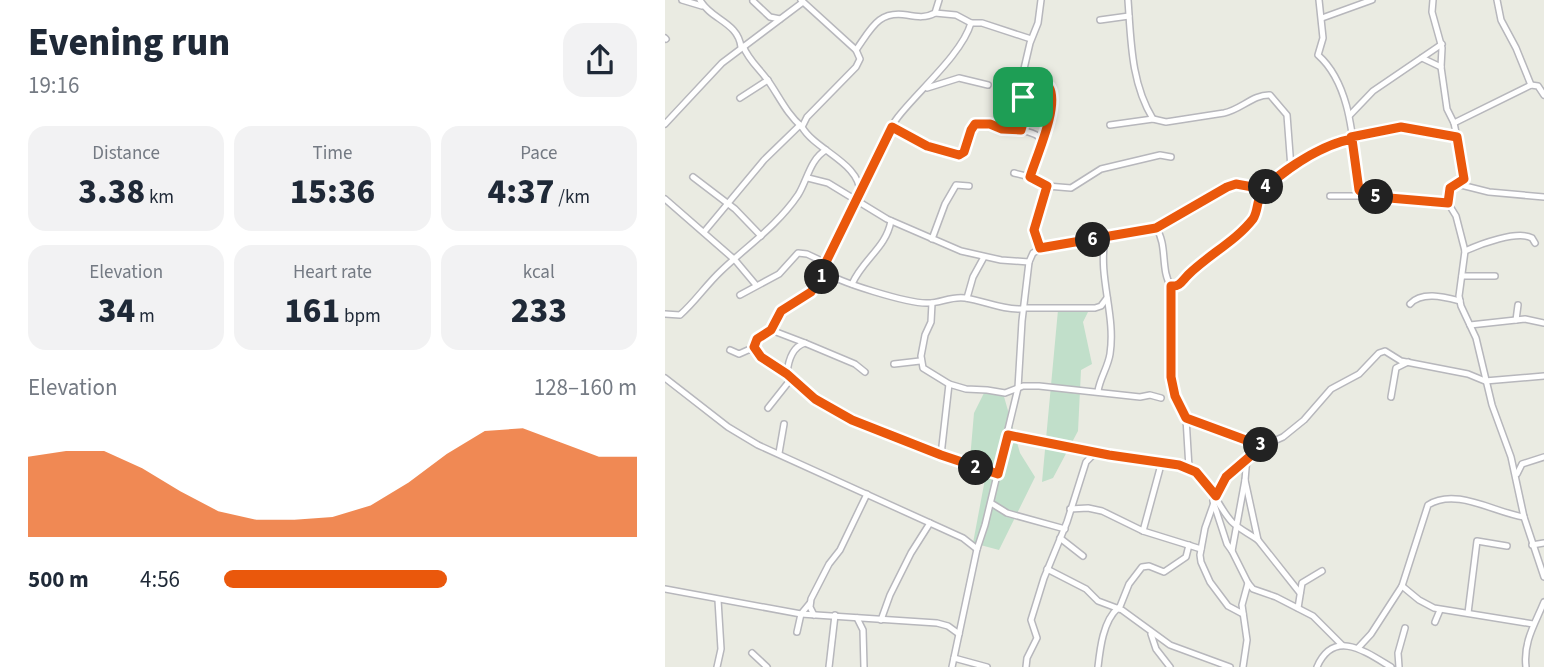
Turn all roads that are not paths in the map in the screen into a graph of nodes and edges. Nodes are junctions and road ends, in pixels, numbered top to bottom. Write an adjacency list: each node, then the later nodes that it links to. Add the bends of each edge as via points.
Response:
1 (682, 0): 12 (street)
2 (699, 0): 12 (street)
3 (939, 0): 13 (street)
4 (1041, 0): 19 (street)
5 (1128, 0): 14 (street)
6 (1319, 0): 15 (street)
7 (1372, 0): 15 (street)
8 (1432, 0): 20 (street)
9 (1497, 0): 27 (street, via 1501,20)
10 (753, 1): 16 (street, via 770,18)
11 (802, 1): 16 (street); 22 (street)
12 (704, 6): 21 (street, via 736,31)
13 (935, 13): 18 (street, via 956,15); 22 (street, via 887,15)
14 (1129, 16): 17 (street); 33 (street, via 1136,78)
15 (1322, 18): 32 (street, via 1318,55)
16 (780, 19): 21 (street)
17 (1100, 20)
18 (971, 23): 19 (street); 29 (street)
19 (1031, 39): 28 (street)
20 (1442, 44): 23 (street); 24 (street)
21 (742, 47): 25 (street); 35 (street)
22 (856, 50): 37 (street, via 860,59 856,67)
23 (1422, 58): 24 (street); 32 (street, via 1373,91)
24 (1441, 67): 34 (street, via 1447,109)
25 (768, 80): 31 (street); 37 (street)
26 (988, 85): 29 (street, via 959,78)
27 (1531, 85): 30 (street); 34 (street)
28 (1020, 86): 39 (street, via 1025,110); 42 (street, via 1051,89)
29 (926, 88): 38 (street)
30 (1544, 95)
31 (740, 98)
32 (1350, 115): 41 (street)
33 (1153, 119): 36 (street); 45 (street, via 1166,122 1224,113 1270,95 1287,115)
34 (1454, 123): 40 (street)
35 (665, 124)
36 (1110, 125)
37 (801, 126): 43 (street); 61 (street, via 764,160)
38 (892, 127): 39 (street, via 927,146 959,155 975,124); 53 (street)
39 (1021, 130): 42 (street)
40 (1457, 137): 41 (street, via 1401,127); 50 (street, via 1465,175)
41 (1351, 138): 45 (street); 56 (street, via 1359,190)
42 (1042, 139): 48 (street)
43 (825, 150): 49 (street); 53 (street, via 851,171)
44 (1171, 157): 52 (street, via 1160,155 1101,169 1071,188)
45 (1291, 168): 54 (street)
46 (1014, 173): 48 (street)
47 (693, 177): 61 (street)
48 (1030, 177): 52 (street)
49 (809, 178): 58 (street); 65 (street)
50 (1457, 184): 57 (street); 60 (street, via 1450,188)
51 (969, 186): 66 (street, via 956,184)
52 (1047, 186): 69 (street, via 1034,230)
53 (860, 189): 58 (street)
54 (1264, 189): 63 (street, via 1227,187); 80 (street, via 1247,226 1180,284)
55 (1330, 196): 56 (street)
56 (1366, 196): 60 (street)
57 (1544, 197)
58 (857, 200): 62 (street); 73 (street)
59 (665, 201): 64 (street)
60 (1448, 203): 70 (street)
61 (728, 204): 64 (street); 65 (street)
62 (891, 221): 66 (street); 78 (street, via 887,236 859,268)
63 (1156, 228): 67 (street); 80 (street)
64 (704, 232): 72 (street)
65 (761, 236): 72 (street)
66 (932, 239): 71 (street)
67 (1105, 239): 69 (street); 83 (street)
68 (1535, 243): 70 (street, via 1522,235)
69 (1040, 248): 74 (street)
70 (1465, 251): 76 (street)
71 (984, 257): 74 (street); 82 (street)
72 (735, 260): 79 (street); 89 (street, via 680,315)
73 (826, 262): 75 (street); 79 (street, via 798,253 779,274)
74 (1030, 262): 88 (street)
75 (824, 271): 78 (street, via 835,280); 93 (street, via 811,292 779,313)
76 (1462, 276): 77 (street); 84 (street)
77 (1495, 276)
78 (852, 284): 85 (street, via 902,300)
79 (756, 285): 81 (street)
80 (1171, 286): 111 (street, via 1171,377)
81 (740, 295)
82 (967, 298): 85 (street); 88 (street, via 1003,309)
83 (1107, 298): 88 (street, via 1095,308); 107 (street, via 1110,357)
84 (1460, 301): 86 (street, via 1428,296); 92 (street)
85 (932, 303): 97 (street)
86 (1410, 304)
87 (1518, 305): 90 (street)
88 (1023, 309): 106 (street)
89 (665, 314)
90 (1516, 320): 91 (street); 92 (street)
91 (1544, 323)
92 (1470, 325): 104 (street)
93 (771, 330): 94 (street); 96 (street, via 757,339)
94 (805, 343): 100 (street); 101 (street, via 792,354)
95 (730, 350): 96 (street, via 739,354)
96 (755, 350): 101 (street)
97 (921, 361): 99 (street); 105 (street, via 923,368)
98 (1408, 362): 104 (street); 108 (street, via 1396,368); 114 (street, via 1381,352 1359,374 1331,389 1304,421)
99 (894, 364)
100 (865, 372)
101 (789, 376): 110 (street); 117 (street, via 815,399 852,420)
102 (1544, 376): 104 (street)
103 (665, 377): 116 (street, via 728,427)
104 (1485, 381): 123 (street)
105 (949, 384): 106 (street, via 1005,393); 117 (street)
106 (1018, 388): 107 (street); 113 (street)
107 (1098, 391): 109 (street)
108 (1391, 397)
109 (1161, 398)
110 (768, 408)
111 (1186, 418): 114 (street); 121 (street)
112 (784, 424): 116 (street)
113 (1008, 435): 115 (street); 122 (street)
114 (1262, 446): 118 (street)
115 (1096, 452): 120 (street); 128 (street, via 1086,462)
116 (779, 453): 125 (street)
117 (941, 455): 122 (street)
118 (1247, 457): 124 (street); 126 (street, via 1226,477)
119 (1544, 457): 123 (street, via 1526,461)
120 (1162, 461): 121 (street); 133 (street)
121 (1189, 468): 126 (street)
122 (998, 474): 127 (street)
123 (1516, 475): 129 (street)
124 (1245, 480): 131 (street); 135 (street)
125 (867, 494): 130 (street); 153 (street)
126 (1215, 498): 131 (street); 141 (street); 142 (street)
127 (991, 503): 132 (street, via 1007,513); 140 (street)
128 (1070, 509): 132 (street); 133 (street, via 1102,512)
129 (1524, 517): 138 (street); 148 (street, via 1478,503 1433,502 1425,510)
130 (930, 523): 140 (street); 163 (street)
131 (1237, 526): 135 (street); 142 (street)
132 (1065, 529): 134 (street)
133 (1143, 531): 137 (street)
134 (1060, 538): 143 (street); 144 (street)
135 (1258, 540): 150 (street)
136 (1544, 543): 138 (street)
137 (1189, 545): 141 (street); 155 (street, via 1186,557 1164,572 1142,567)
138 (1532, 545): 146 (street)
139 (1507, 546): 157 (street, via 1477,541)
140 (977, 549): 169 (street)
141 (1201, 549): 159 (street, via 1210,582 1228,606)
142 (1232, 551): 147 (street)
143 (1083, 556)
144 (1047, 569): 155 (street); 182 (street, via 1031,620 1037,638)
145 (1322, 571): 150 (street, via 1302,583)
146 (1544, 577)
147 (1248, 583): 154 (street); 159 (street)
148 (1402, 586): 156 (street); 173 (street)
149 (665, 589): 151 (street)
150 (1300, 593): 154 (street)
151 (718, 600): 158 (street); 176 (street, via 721,649)
152 (1544, 602): 165 (street)
153 (810, 603): 158 (street); 160 (street)
154 (1298, 608): 167 (street)
155 (1119, 609): 170 (street); 183 (street, via 1107,628)
156 (1440, 610): 157 (street); 164 (street)
157 (1468, 613): 165 (street)
158 (801, 614): 160 (street); 168 (street)
159 (1243, 614): 186 (street, via 1247,640)
160 (814, 615): 161 (street)
161 (835, 615): 162 (street); 178 (street)
162 (857, 618): 163 (street); 179 (street, via 863,630)
163 (881, 620): 169 (street, via 937,624)
164 (1435, 622)
165 (1533, 624): 190 (street)
166 (1405, 628): 189 (street)
167 (1328, 630): 171 (street); 172 (street)
168 (797, 632)
169 (959, 634): 175 (street)
170 (1151, 634): 184 (street); 185 (street)
171 (1342, 645): 172 (street); 173 (street)
172 (1330, 649): 187 (street)
173 (1358, 649): 188 (street)
174 (752, 653): 177 (street)
175 (954, 658): 180 (street); 181 (street)
176 (717, 667)
177 (767, 667)
178 (829, 667)
179 (864, 667)
180 (952, 667)
181 (987, 667)
182 (1026, 667)
183 (1098, 667)
184 (1170, 667)
185 (1230, 667)
186 (1243, 667)
187 (1317, 667)
188 (1391, 667)
189 (1399, 667)
190 (1526, 667)

